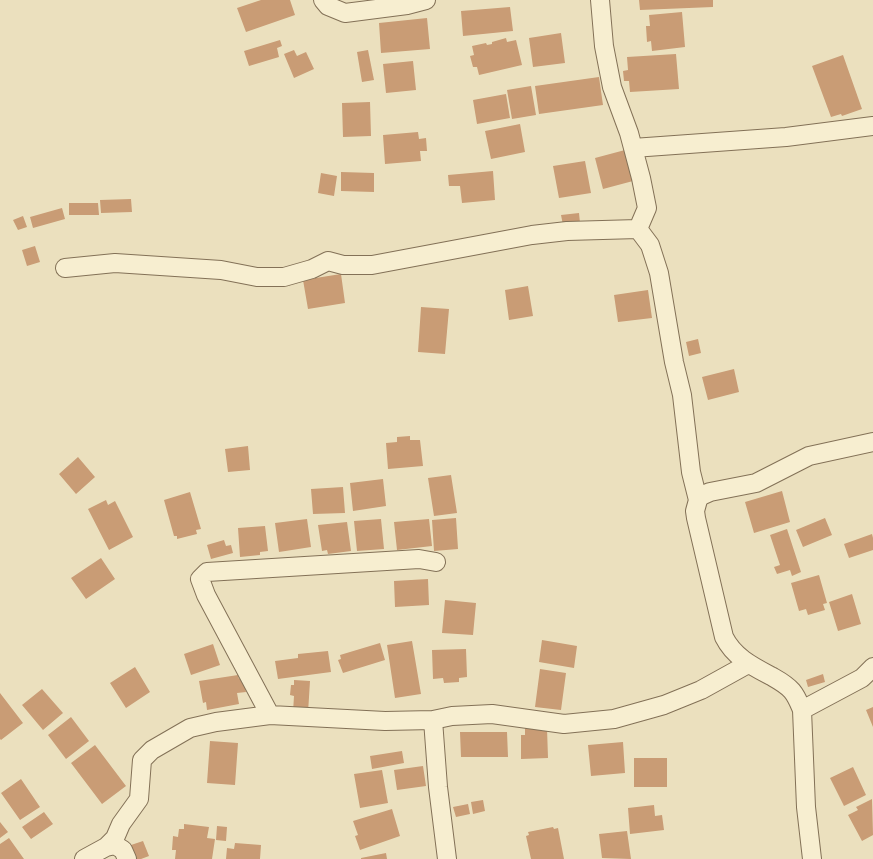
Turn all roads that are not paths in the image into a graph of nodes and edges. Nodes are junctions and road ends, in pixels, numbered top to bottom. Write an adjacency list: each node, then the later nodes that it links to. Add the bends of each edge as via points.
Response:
1 (323, 0): 2 (street, via 328,6 345,13)
2 (426, 0)
3 (600, 0): 5 (street, via 604,46 612,87)
4 (873, 126): 5 (street, via 786,137)
5 (633, 148): 6 (street, via 647,208)
6 (638, 229): 7 (street, via 567,231 532,235 372,265 344,265 328,261 312,269 284,277 257,277 221,270 115,263); 9 (street, via 650,245 659,273)
7 (65, 268)
8 (873, 442): 9 (street, via 809,456 756,483 710,492)
9 (698, 500): 11 (street, via 696,518 724,637 729,647)
10 (436, 562): 14 (street, via 418,559 207,572 200,579 206,595)
11 (748, 664): 13 (street, via 782,682 798,699); 15 (street, via 701,690 664,705 614,719 564,724 492,714 452,716)
12 (873, 667): 13 (street, via 862,678)
13 (802, 710): 20 (street, via 806,806)
14 (270, 715): 15 (street, via 384,721); 16 (street, via 190,728 152,750 142,760 139,800 121,824 115,838)
15 (433, 720): 19 (street)
16 (106, 847): 17 (street); 18 (street, via 115,845 123,850)
17 (84, 859)
18 (127, 859)
19 (447, 859)
20 (812, 859)

